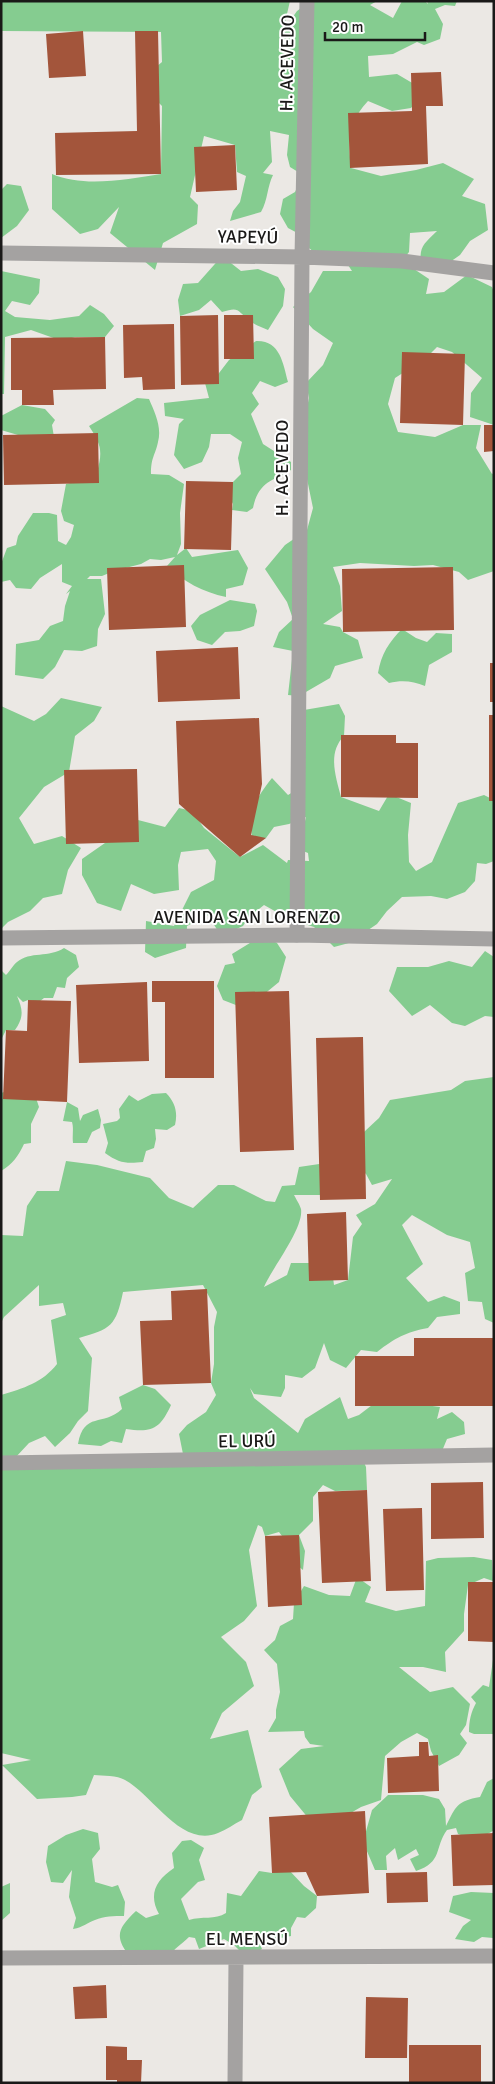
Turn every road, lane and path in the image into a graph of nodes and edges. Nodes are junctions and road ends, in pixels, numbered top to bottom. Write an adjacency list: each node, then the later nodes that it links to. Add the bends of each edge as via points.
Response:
1 (307, 1): 3 (street, H. ACEVEDO)
2 (1, 253): 3 (street, YAPEYÚ)
3 (302, 257): 4 (street, YAPEYÚ, via 402,261); 5 (street, H. ACEVEDO)
4 (494, 274)
5 (297, 935): 6 (street, AVENIDA SAN LORENZO); 7 (street, AVENIDA SAN LORENZO)
6 (1, 938)
7 (494, 938)
8 (494, 1455): 9 (street, EL URÚ)
9 (1, 1463)
10 (494, 1956): 12 (street, EL MENSÚ)
11 (1, 1958): 12 (street, EL MENSÚ)
12 (236, 1958): 13 (street)
13 (236, 2083)

